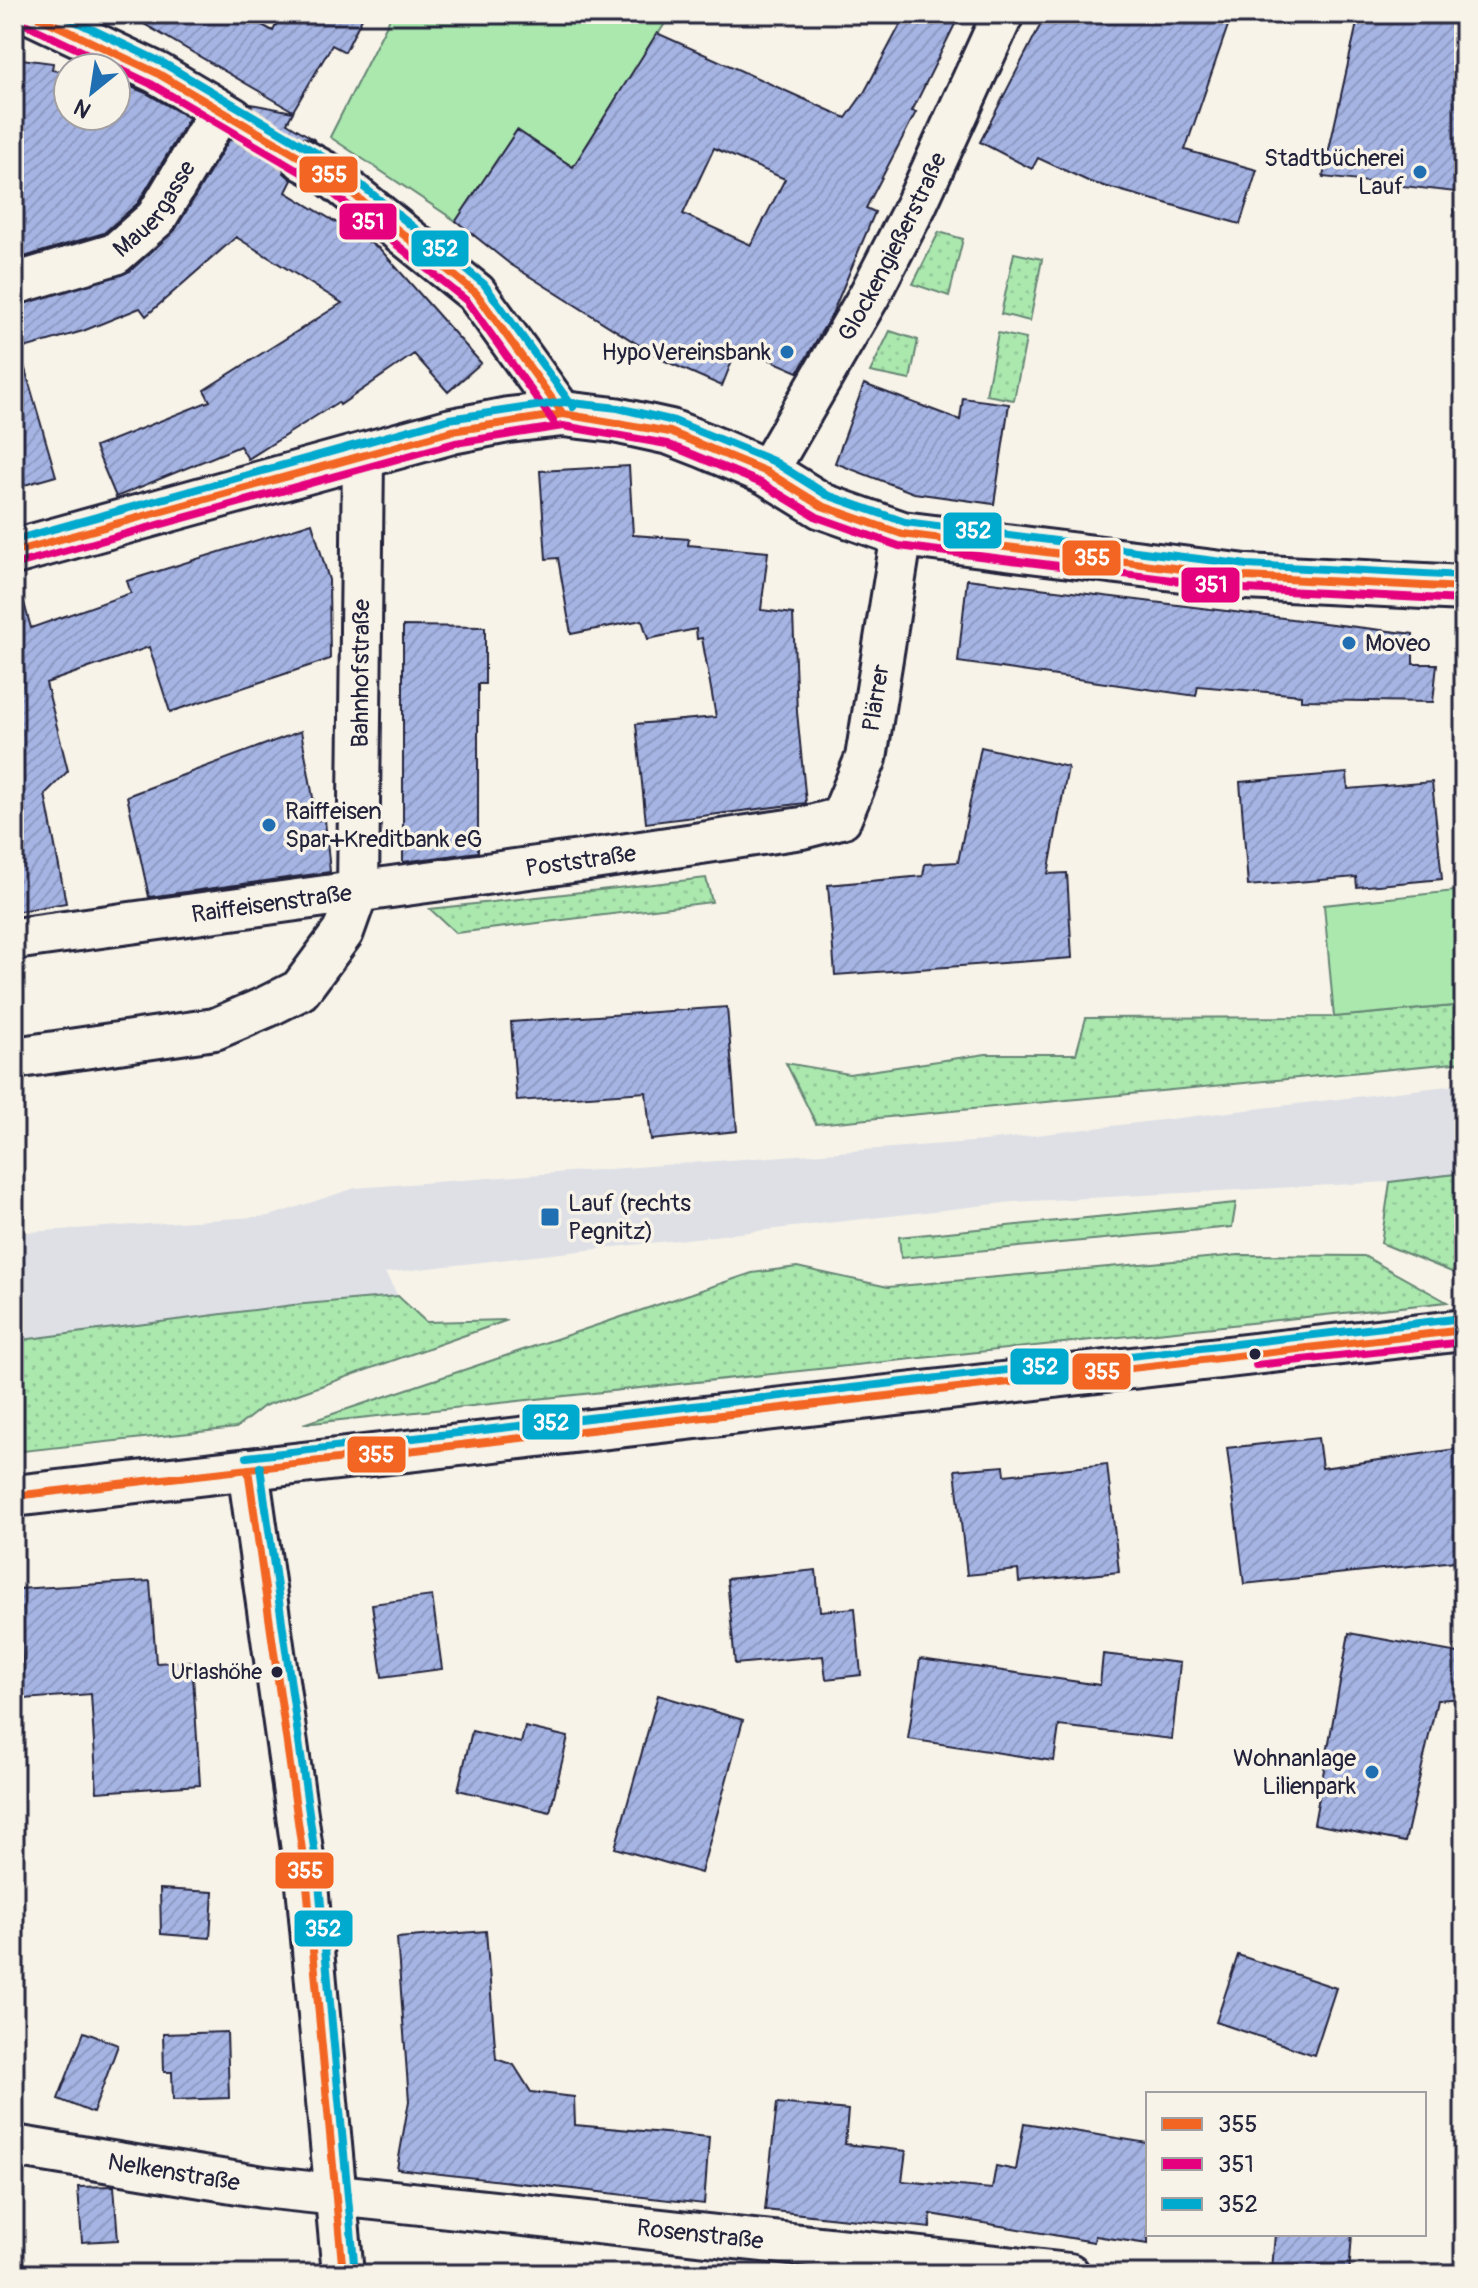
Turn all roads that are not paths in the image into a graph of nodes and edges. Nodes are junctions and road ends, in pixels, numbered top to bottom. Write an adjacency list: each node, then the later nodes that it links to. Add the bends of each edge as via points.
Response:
1 (32, 14): 4 (street, Mauergasse, via 157,73 227,115 156,218 115,254)
2 (1003, 14): 7 (street, Glockengießerstraße, via 916,205)
3 (303, 160): 5 (street, via 327,173 476,293)
4 (14, 284)
5 (563, 414): 6 (street, via 452,431); 7 (street, via 670,432)
6 (363, 457): 9 (street); 12 (street, Bahnhofstraße)
7 (767, 472): 8 (street, via 822,506)
8 (902, 534): 10 (street, via 1246,577); 11 (street, Plärrer, via 866,758 841,818)
9 (14, 552)
10 (1464, 588)
11 (802, 828): 12 (street, Poststraße)
12 (358, 890): 13 (street, Raiffeisenstraße); 14 (street, Raiffeisenstraße, via 343,932 300,990 266,1007 215,1029)
13 (14, 939)
14 (14, 1058)
15 (1464, 1330): 16 (street)
16 (248, 1469): 17 (street); 19 (street, via 307,1885)
17 (14, 1496)
18 (14, 2146): 19 (street, Nelkenstraße, via 263,2187)
19 (333, 2193): 20 (street); 21 (street, Rosenstraße)
20 (343, 2274)
21 (1069, 2274)

